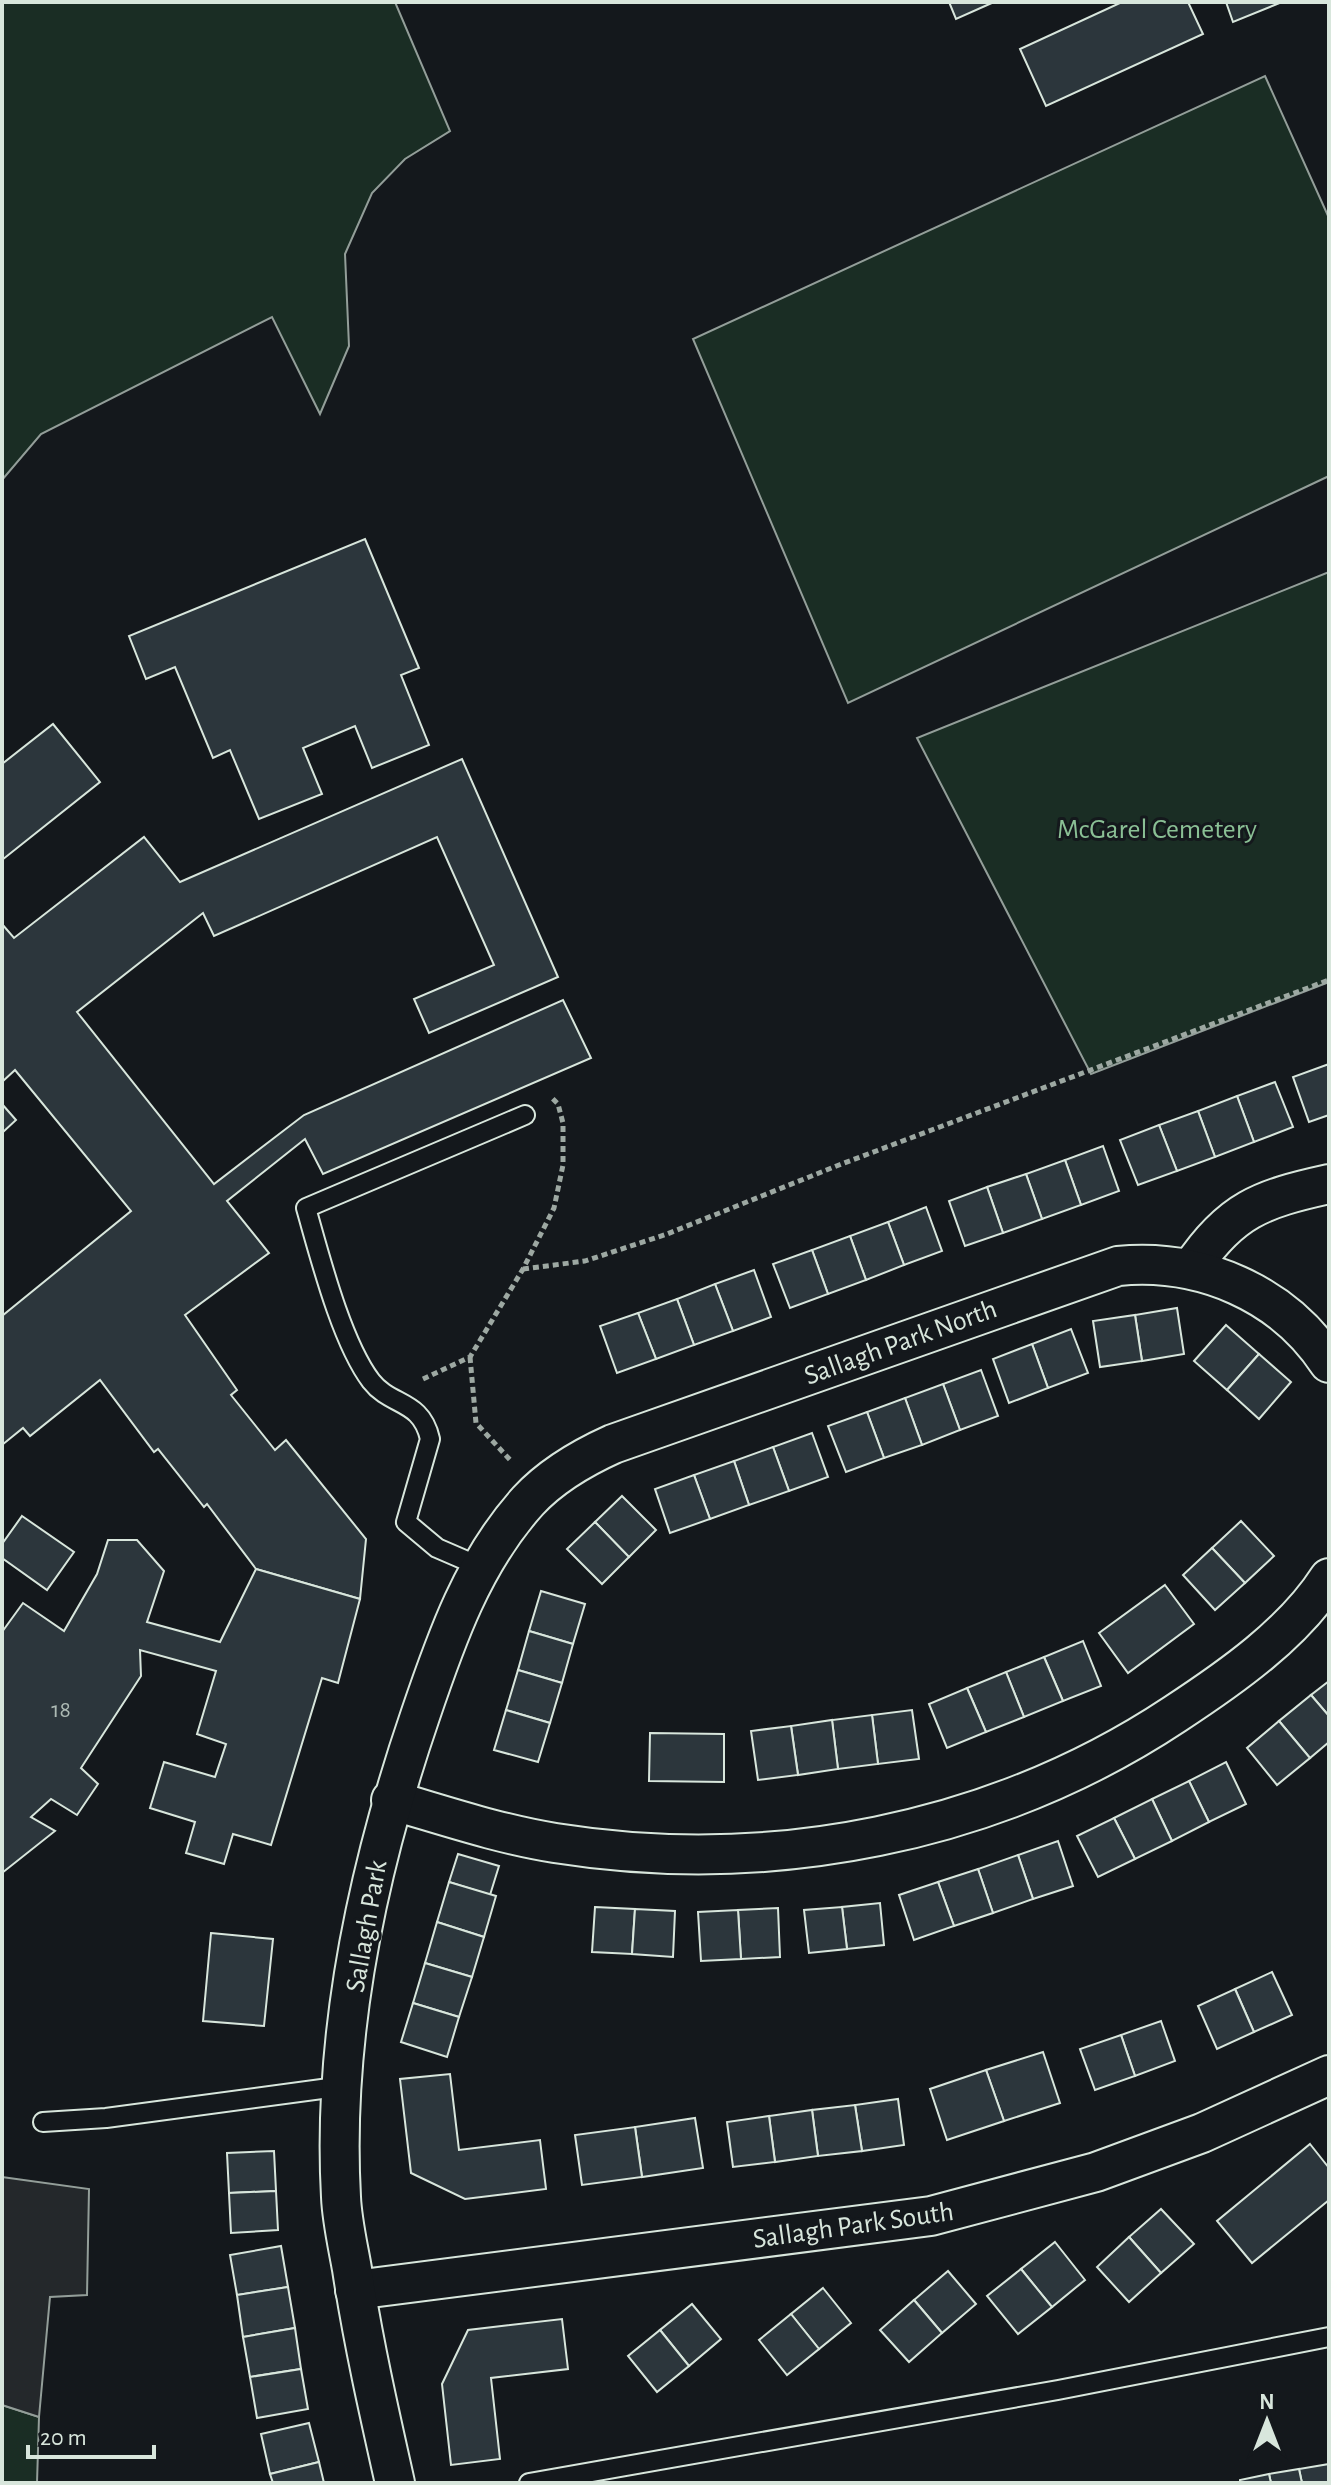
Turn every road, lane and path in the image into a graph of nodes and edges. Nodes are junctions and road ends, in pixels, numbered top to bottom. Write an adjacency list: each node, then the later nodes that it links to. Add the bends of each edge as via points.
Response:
1 (1329, 980): 5 (path, via 667,1234 585,1261)
2 (547, 1093): 5 (path, via 558,1104 563,1165 554,1208)
3 (525, 1115): 9 (lane, via 306,1208 350,1339 372,1383)
4 (1329, 1184): 6 (street, via 1239,1215 1216,1234)
5 (523, 1269): 7 (path)
6 (1191, 1269): 8 (street, via 1227,1280 1274,1306 1300,1324); 10 (street, Sallagh Park North, via 1140,1264 1100,1270)
7 (470, 1357): 9 (path, via 404,1384); 11 (path, via 476,1423)
8 (1329, 1363)
9 (396, 1398): 12 (lane, via 420,1413 430,1439 406,1522 437,1548)
10 (613, 1444): 11 (street, Sallagh Park)
11 (541, 1488): 12 (street, Sallagh Park)
12 (481, 1567): 14 (street, Sallagh Park, via 445,1642)
13 (1329, 1578): 14 (street, via 1285,1628 1237,1670 1131,1743 999,1802 886,1836 759,1853 611,1850 491,1830)
14 (391, 1800): 16 (street, Sallagh Park, via 371,1876)
15 (1329, 2075): 18 (street, Sallagh Park South, via 1202,2133 1096,2172 931,2216)
16 (344, 2086): 17 (lane); 18 (street, Sallagh Park, via 341,2200)
17 (43, 2122)
18 (355, 2290): 20 (street, Sallagh Park)
19 (1329, 2337): 21 (lane)
20 (395, 2483)
21 (529, 2483)

